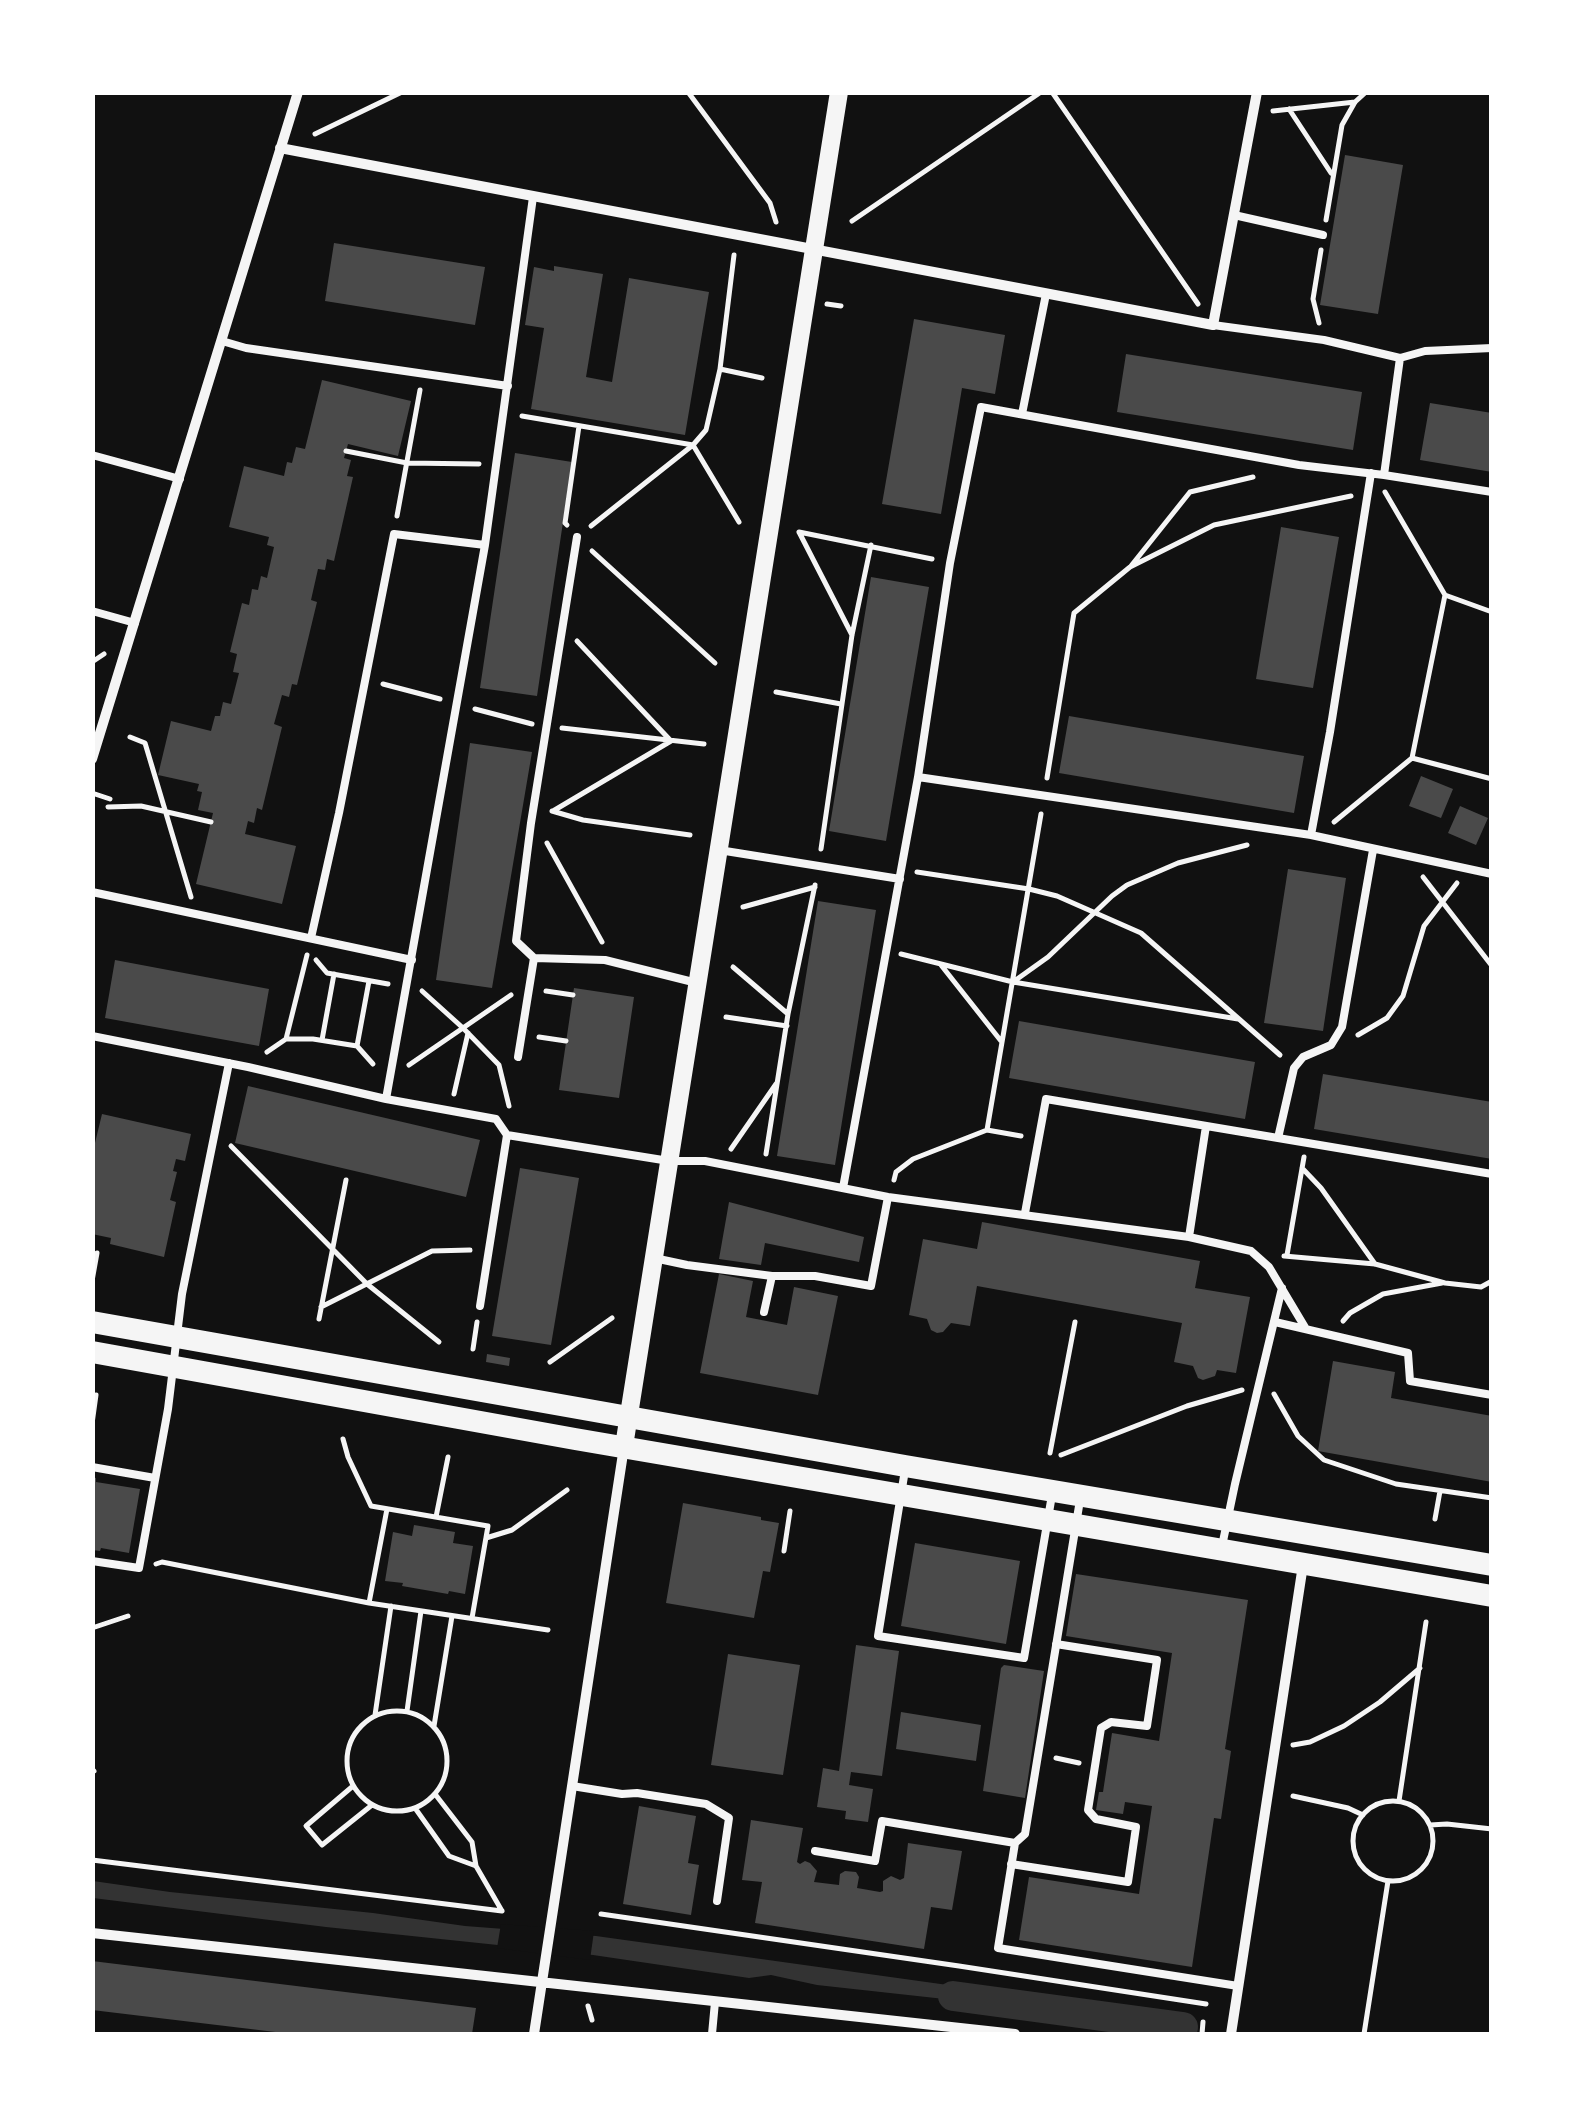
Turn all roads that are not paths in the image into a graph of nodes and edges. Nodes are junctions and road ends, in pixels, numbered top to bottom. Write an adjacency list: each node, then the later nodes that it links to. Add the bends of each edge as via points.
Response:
1 (298, 92): 4 (street)
2 (839, 92): 8 (street)
3 (1257, 92): 6 (street)
4 (280, 148): 5 (street); 11 (street)
5 (534, 197): 8 (street); 14 (lane)
6 (1234, 215): 7 (lane); 10 (street)
7 (1323, 235)
8 (814, 250): 9 (street); 28 (street)
9 (1046, 294): 10 (street); 15 (lane)
10 (1213, 326): 13 (lane)
11 (222, 341): 14 (lane); 19 (street)
12 (1492, 348): 13 (lane, via 1424,350)
13 (1400, 358): 18 (lane)
14 (508, 386): 22 (lane)
15 (1022, 414): 17 (lane); 26 (lane, via 981,408)
16 (92, 455): 19 (lane)
17 (1371, 474): 18 (lane); 27 (lane)
18 (1384, 474): 20 (lane)
19 (180, 480): 24 (street)
20 (1492, 492)
21 (577, 537): 34 (lane, via 516,941)
22 (485, 545): 33 (lane, via 394,534); 35 (lane)
23 (92, 610): 24 (lane)
24 (135, 623): 25 (street)
25 (92, 759)
26 (918, 777): 27 (lane); 31 (lane)
27 (1311, 835): 29 (lane)
28 (719, 850): 31 (lane); 36 (street)
29 (1373, 850): 30 (lane); 43 (lane, via 1342,1027 1331,1045 1294,1068)
30 (1492, 874)
31 (900, 879): 46 (lane)
32 (92, 892): 33 (lane)
33 (311, 938): 35 (lane)
34 (534, 958): 36 (lane, via 604,960); 38 (lane)
35 (412, 960): 40 (lane)
36 (697, 983): 44 (street)
37 (92, 1036): 39 (lane)
38 (518, 1057)
39 (229, 1063): 40 (lane); 58 (lane)
40 (386, 1099): 42 (lane, via 496,1119)
41 (1206, 1126): 43 (lane); 48 (lane, via 1046,1100); 49 (lane)
42 (506, 1135): 44 (lane); 53 (lane)
43 (1278, 1138): 45 (lane)
44 (669, 1160): 46 (lane); 50 (street)
45 (1492, 1174)
46 (842, 1188): 47 (lane)
47 (888, 1197): 48 (lane); 51 (lane, via 871,1286)
48 (1025, 1214): 49 (lane)
49 (1189, 1237): 52 (lane, via 1251,1251)
50 (654, 1258): 51 (lane); 62 (street)
51 (772, 1276): 54 (lane)
52 (1282, 1288): 56 (lane); 57 (lane)
53 (480, 1306)
54 (764, 1312)
55 (92, 1322): 58 (main road)
56 (1275, 1322): 57 (lane); 71 (lane)
57 (1306, 1328): 61 (lane, via 1408,1354 1410,1381)
58 (177, 1337): 60 (lane); 62 (main road)
59 (92, 1352): 60 (main road)
60 (174, 1366): 63 (main road); 66 (lane)
61 (1492, 1395)
62 (628, 1417): 63 (street); 64 (main road)
63 (624, 1446): 68 (main road); 80 (street)
64 (906, 1466): 67 (main road); 68 (lane)
65 (92, 1468): 66 (lane)
66 (155, 1478): 75 (lane, via 139,1568)
67 (1053, 1490): 69 (main road); 70 (lane)
68 (901, 1494): 70 (main road); 70 (lane, via 878,1636 1024,1658)
69 (1081, 1495): 71 (main road); 72 (lane)
70 (1048, 1520): 72 (main road)
71 (1227, 1520): 73 (main road); 74 (lane)
72 (1076, 1525): 74 (main road); 79 (lane)
73 (1309, 1534): 76 (lane); 77 (main road)
74 (1221, 1550): 76 (main road)
75 (92, 1561)
76 (1303, 1565): 78 (main road); 87 (street)
77 (1492, 1565)
78 (1492, 1596)
79 (1056, 1644): 81 (lane, via 1025,1834); 83 (lane, via 1157,1660 1146,1726 1110,1722 1101,1728 1088,1810 1096,1820 1136,1828 1128,1882)
80 (572, 1786): 84 (lane, via 706,1804 729,1818); 86 (street)
81 (1015, 1842): 82 (lane, via 882,1822 875,1861); 83 (lane)
82 (815, 1852)
83 (1012, 1864): 87 (lane, via 998,1948)
84 (717, 1901)
85 (92, 1933): 86 (street)
86 (542, 1983): 88 (street); 89 (street)
87 (1238, 1986): 92 (street)
88 (715, 2002): 90 (lane); 91 (street)
89 (534, 2034)
90 (712, 2034)
91 (1015, 2034)
92 (1231, 2034)

